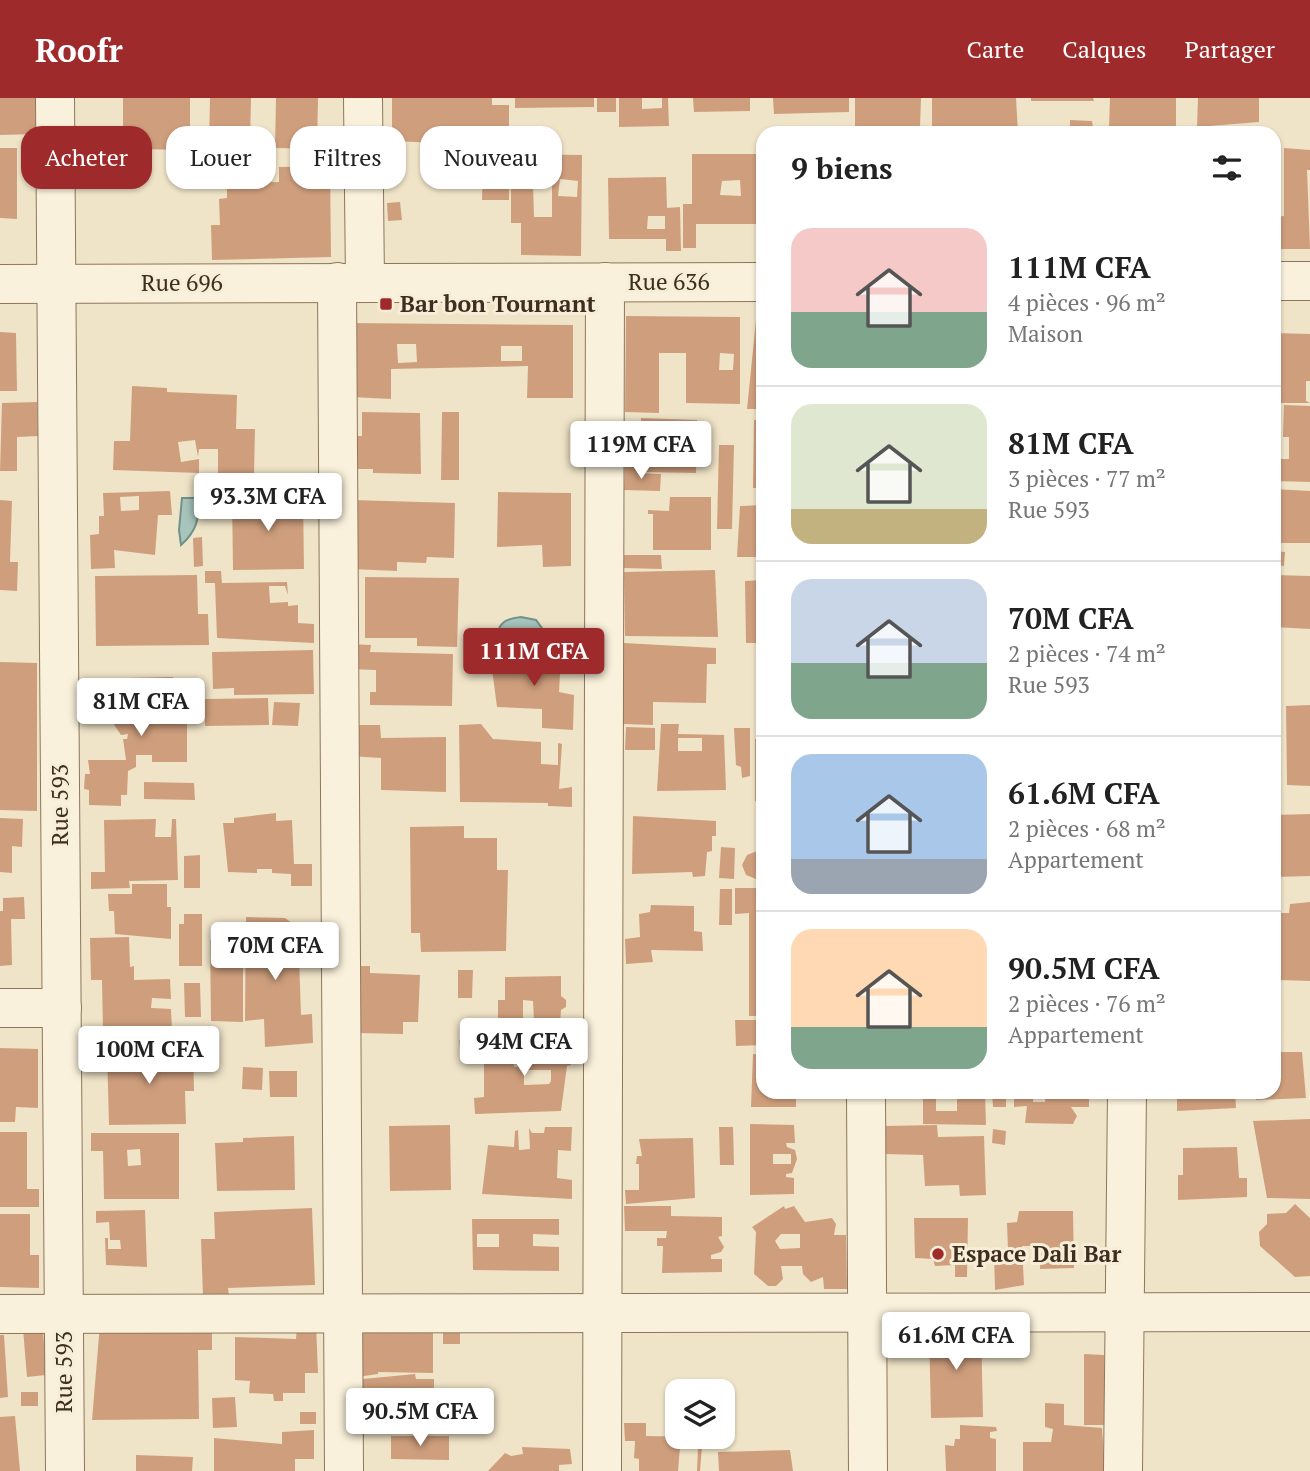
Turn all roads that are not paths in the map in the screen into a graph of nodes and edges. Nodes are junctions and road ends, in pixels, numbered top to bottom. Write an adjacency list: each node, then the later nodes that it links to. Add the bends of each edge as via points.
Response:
1 (55, 98): 9 (street, Rue 593)
2 (363, 98): 5 (street)
3 (1281, 281): 4 (street)
4 (1310, 281)
5 (351, 282): 6 (street, Rue 636); 9 (street, Rue 696); 20 (street)
6 (605, 282): 7 (street, Rue 636); 17 (street)
7 (756, 282)
8 (0, 284): 9 (street, Rue 696)
9 (56, 284): 11 (street, Rue 593)
10 (0, 1008): 11 (street)
11 (62, 1008): 19 (street, Rue 593)
12 (866, 1099): 14 (street)
13 (1127, 1099): 15 (street)
14 (867, 1312): 15 (street); 17 (street); 24 (street)
15 (1125, 1312): 16 (street); 25 (street)
16 (1310, 1312)
17 (603, 1313): 20 (street); 23 (street)
18 (0, 1314): 19 (street)
19 (63, 1314): 20 (street); 21 (street, Rue 593)
20 (344, 1314): 22 (street)
21 (65, 1471)
22 (344, 1471)
23 (602, 1471)
24 (868, 1471)
25 (1123, 1471)

